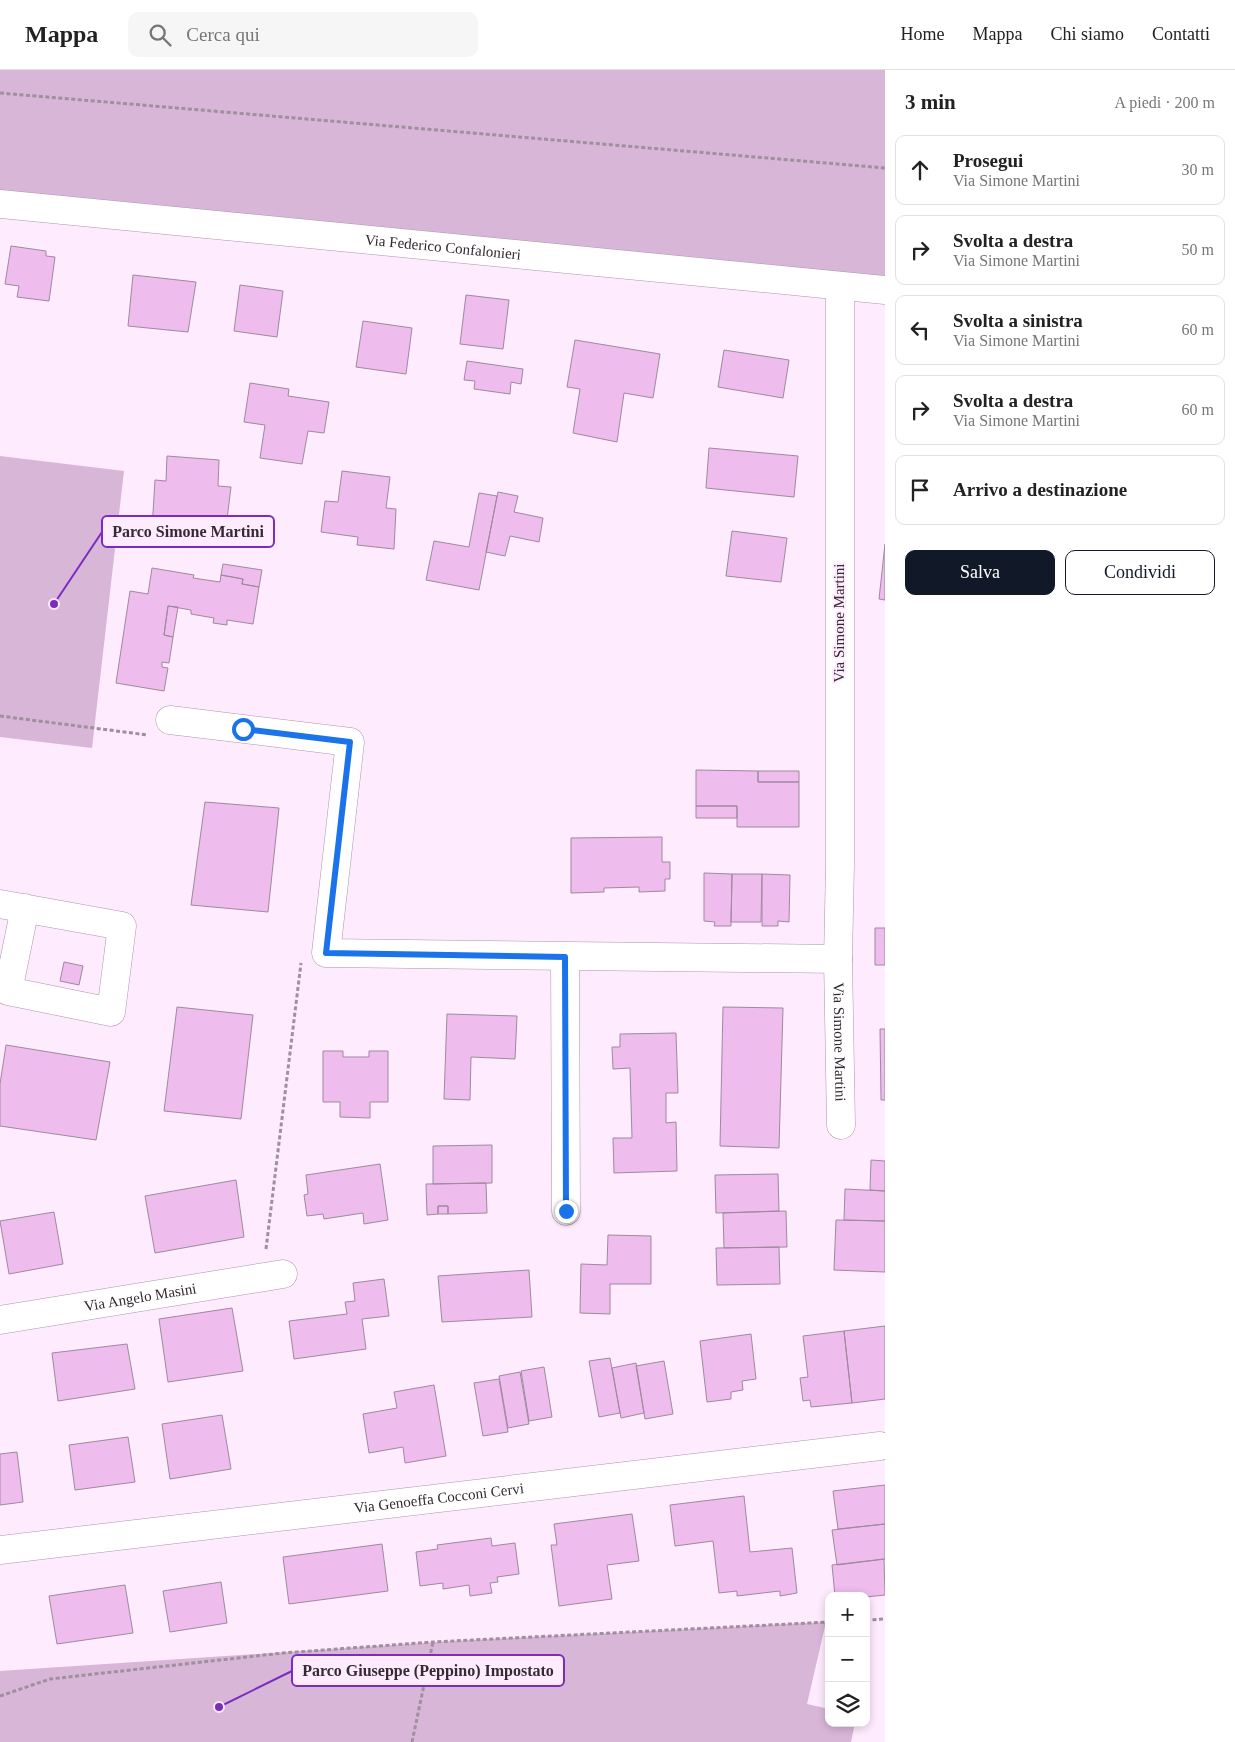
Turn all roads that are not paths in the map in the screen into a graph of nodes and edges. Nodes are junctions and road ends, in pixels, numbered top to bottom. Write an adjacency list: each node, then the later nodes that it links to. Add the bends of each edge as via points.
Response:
1 (0, 204): 2 (street, Via Federico Confalonieri)
2 (840, 286): 3 (street, Via Federico Confalonieri); 7 (street, Via Simone Martini)
3 (885, 290)
4 (163, 728): 6 (street, via 350,742 326,953)
5 (12, 906): 5 (street, via 122,926 111,1012 8,991)
6 (565, 957): 7 (street); 9 (street)
7 (838, 960): 8 (street, Via Simone Martini)
8 (841, 1125)
9 (566, 1211)
10 (272, 1276): 11 (street, Via Angelo Masini)
11 (0, 1320)
12 (880, 1446): 13 (street, Via Genoeffa Cocconi Cervi)
13 (0, 1550)

